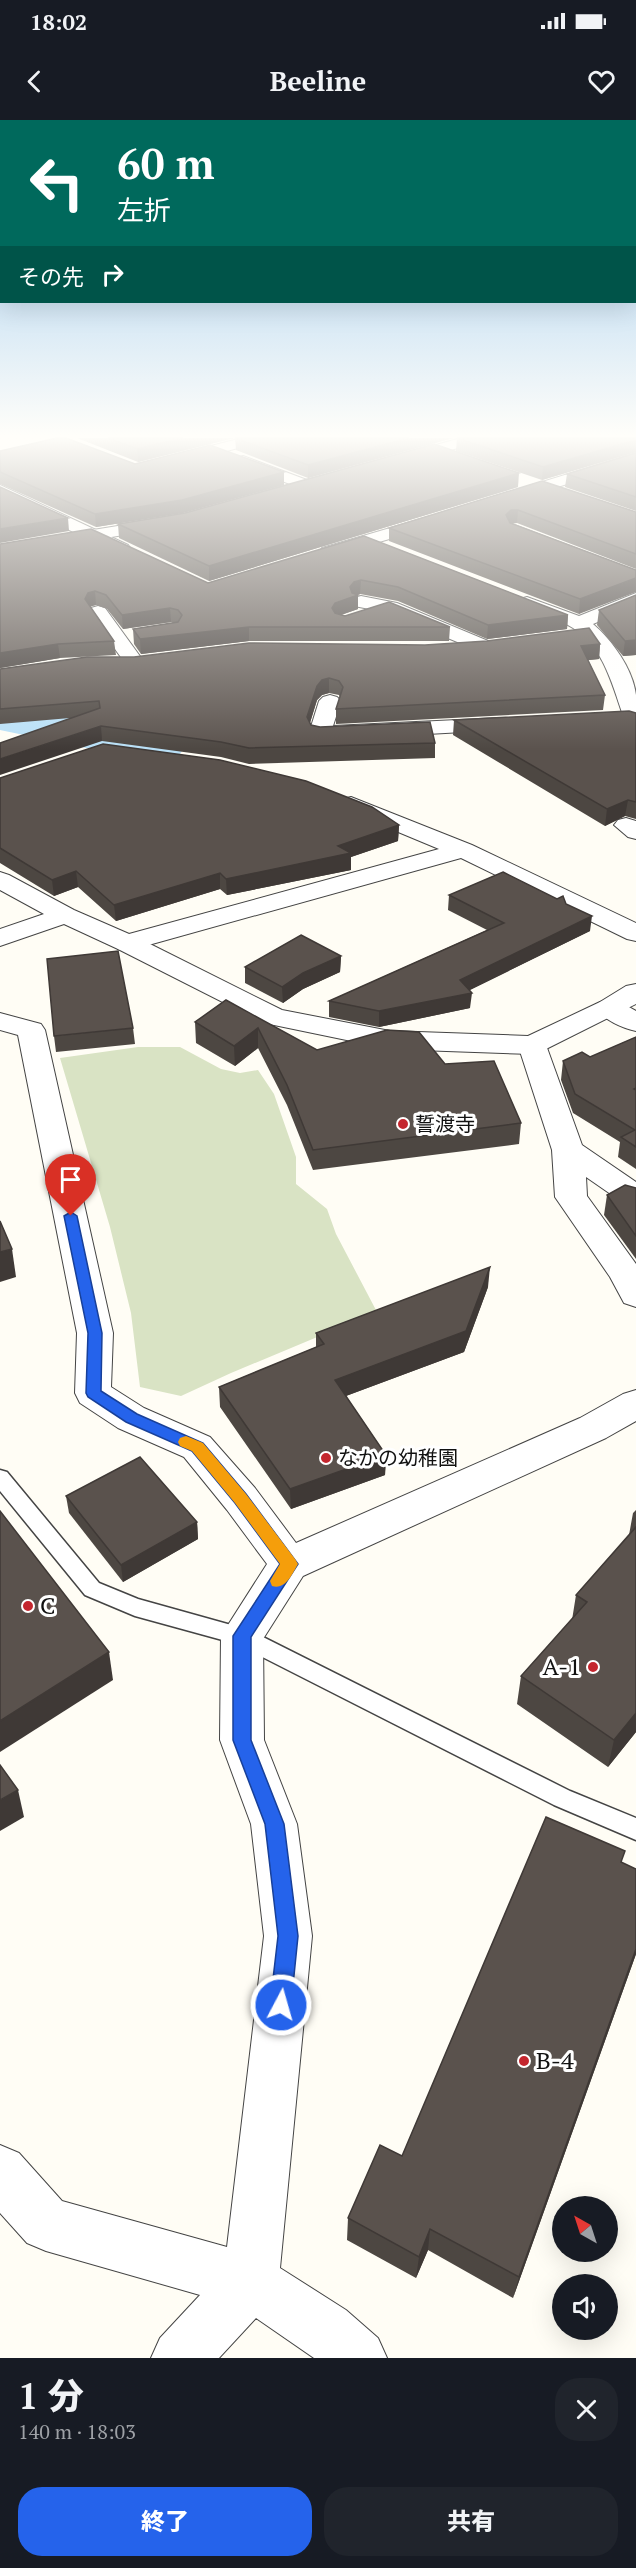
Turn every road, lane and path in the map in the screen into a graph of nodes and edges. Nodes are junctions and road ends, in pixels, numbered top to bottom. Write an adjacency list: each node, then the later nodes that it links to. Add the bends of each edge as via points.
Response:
1 (50, 542): 5 (street)
2 (107, 542): 7 (street)
3 (360, 542): 8 (street)
4 (369, 542): 6 (street)
5 (0, 550)
6 (397, 553)
7 (134, 555)
8 (309, 558)
9 (515, 599): 13 (street)
10 (636, 599): 13 (street)
11 (357, 611): 18 (street, via 390,607)
12 (98, 612): 15 (street)
13 (586, 629): 16 (street); 21 (street)
14 (138, 634): 15 (street)
15 (116, 638): 23 (street)
16 (561, 638)
17 (507, 644): 18 (street)
18 (486, 647): 19 (street)
19 (445, 650)
20 (158, 660): 23 (street)
21 (613, 660): 24 (street); 27 (street)
22 (111, 663): 23 (street)
23 (135, 663)
24 (636, 663)
25 (330, 701): 28 (street, via 320,733)
26 (612, 718): 27 (street)
27 (636, 719)
28 (519, 723)
29 (325, 794): 30 (street)
30 (463, 850): 33 (street); 35 (street)
31 (0, 880): 32 (street)
32 (65, 915): 34 (street); 35 (street)
33 (636, 933)
34 (0, 938)
35 (127, 943): 40 (street, via 274,1017 390,1041)
36 (636, 992): 37 (street)
37 (610, 1008): 39 (street); 40 (street)
38 (0, 1022): 46 (street, via 31,1030 95,1333 93,1393 131,1418 197,1447)
39 (636, 1023)
40 (532, 1045): 41 (street)
41 (568, 1150): 42 (street); 43 (street, via 571,1197)
42 (636, 1197)
43 (636, 1295)
44 (636, 1404): 46 (street, via 593,1428)
45 (0, 1477): 47 (lane, via 92,1589 135,1607)
46 (289, 1564): 47 (street)
47 (242, 1636): 48 (lane, via 562,1798); 50 (street, via 242,1740 274,1824 288,1936)
48 (636, 1829)
49 (0, 2172): 50 (street, via 46,2224)
50 (252, 2282): 51 (street); 52 (street, via 326,2330)
51 (180, 2358)
52 (358, 2358)

